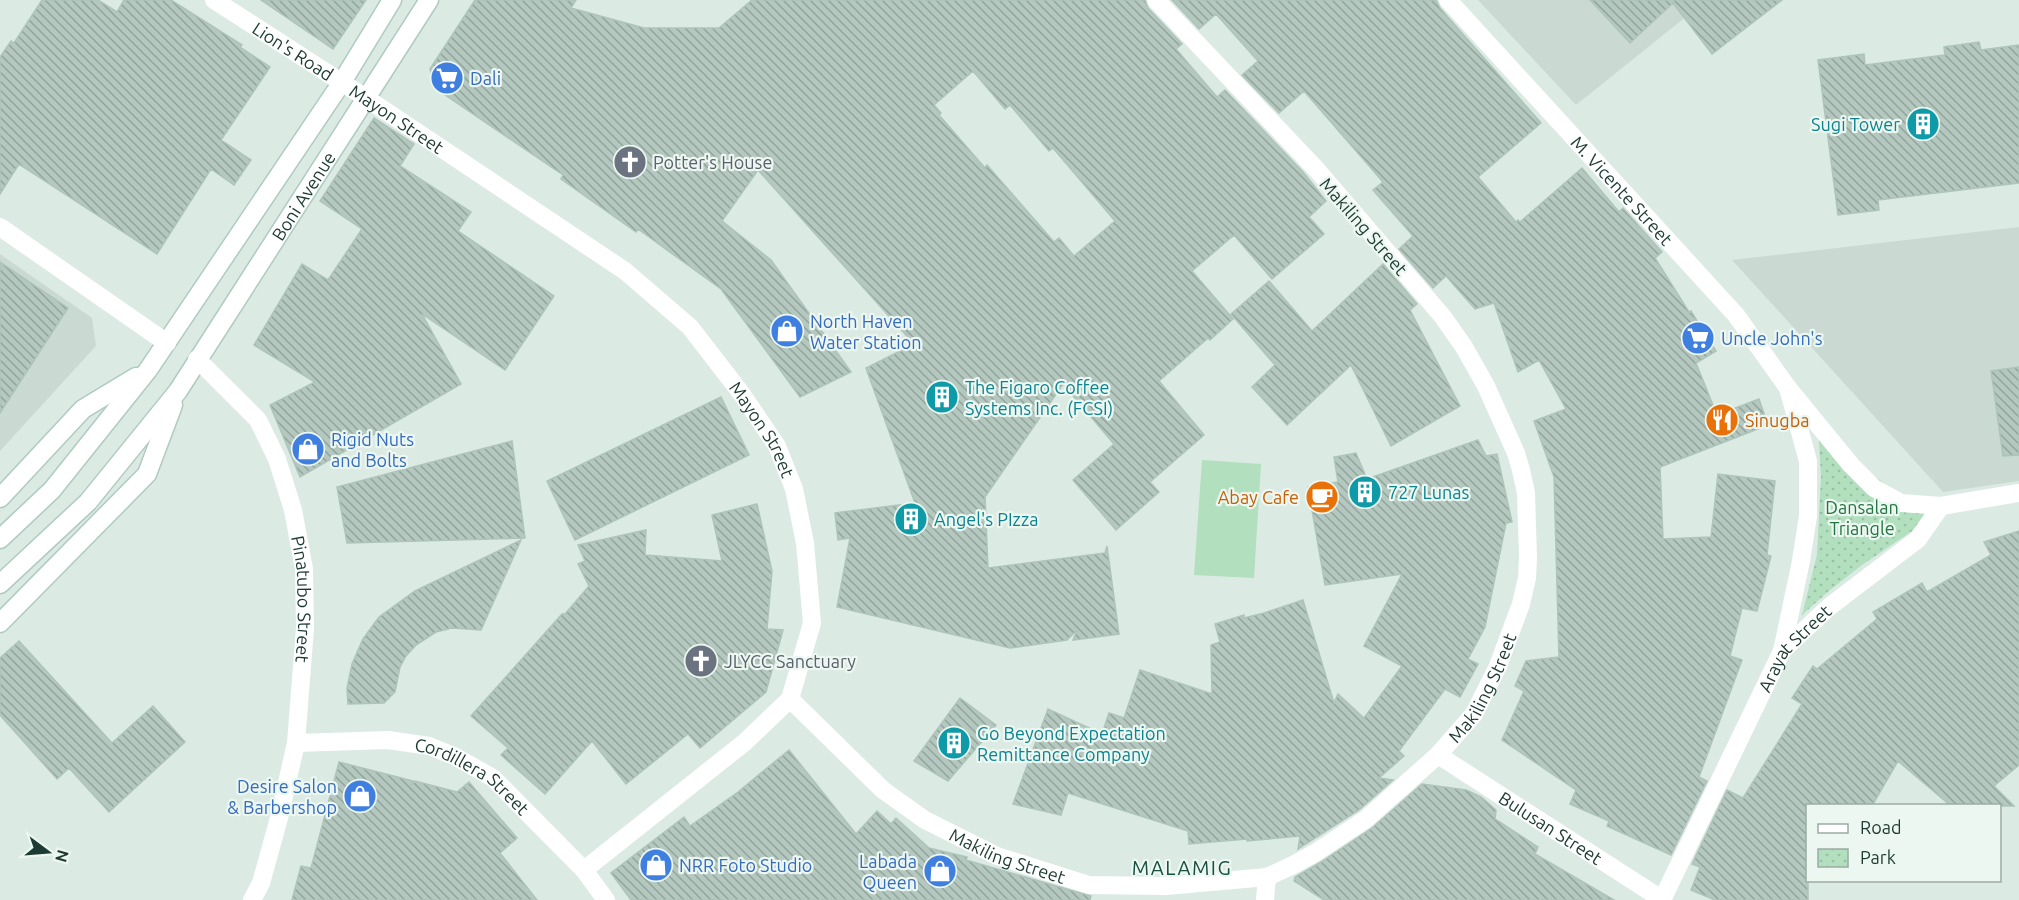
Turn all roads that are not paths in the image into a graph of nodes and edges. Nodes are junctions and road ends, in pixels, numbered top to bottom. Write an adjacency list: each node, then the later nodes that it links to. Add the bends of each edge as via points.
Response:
1 (214, 0): 6 (street, Lion's Road)
2 (392, 0): 6 (street, Boni Avenue)
3 (429, 0): 7 (street, Boni Avenue)
4 (1156, 0): 23 (street, Makiling Street, via 1317,170 1443,317 1486,386 1516,453 1526,493 1529,531 1527,578 1521,604 1498,666 1474,714)
5 (1448, 0): 12 (street, M. Vicente Street, via 1736,315)
6 (342, 82): 7 (street, Mayon Street); 9 (street, Boni Avenue)
7 (366, 98): 10 (street, Boni Avenue); 21 (street, Mayon Street, via 625,271 690,327 741,393 777,446 794,489 805,543 812,623)
8 (0, 227): 9 (street)
9 (167, 343): 11 (street, Boni Avenue)
10 (197, 359): 13 (street, Boni Avenue); 22 (street, Pinatubo Street, via 258,420 277,459 293,510 304,569 305,628)
11 (148, 370): 15 (street, Boni Avenue, via 83,409); 17 (street, Boni Avenue, via 52,490)
12 (1788, 388): 16 (street, M. Vicente Street, via 1874,488 1901,503); 20 (street, M. Vicente Street, via 1808,461 1808,516)
13 (178, 391): 18 (street, Boni Avenue, via 88,502); 19 (street, Boni Avenue, via 147,474)
14 (2019, 493): 16 (street)
15 (0, 498)
16 (1941, 506): 20 (street, Arayat Street, via 1918,539 1829,607)
17 (0, 539)
18 (0, 584)
19 (0, 623)
20 (1782, 651): 30 (street, Arayat Street)
21 (790, 699): 24 (street, via 745,742); 26 (street, Makiling Street, via 883,790 925,820 997,856)
22 (296, 743): 24 (street, Cordillera Street, via 388,740 429,746 454,756 493,778); 27 (street, Pinatubo Street, via 261,883)
23 (1438, 755): 25 (street, Makiling Street, via 1366,819 1315,853); 30 (street, Bulusan Street)
24 (584, 870): 28 (street, Cordillera Street)
25 (1267, 877): 26 (street, Makiling Street); 29 (street)
26 (1088, 892)
27 (252, 900)
28 (606, 900)
29 (1265, 900)
30 (1663, 900)

